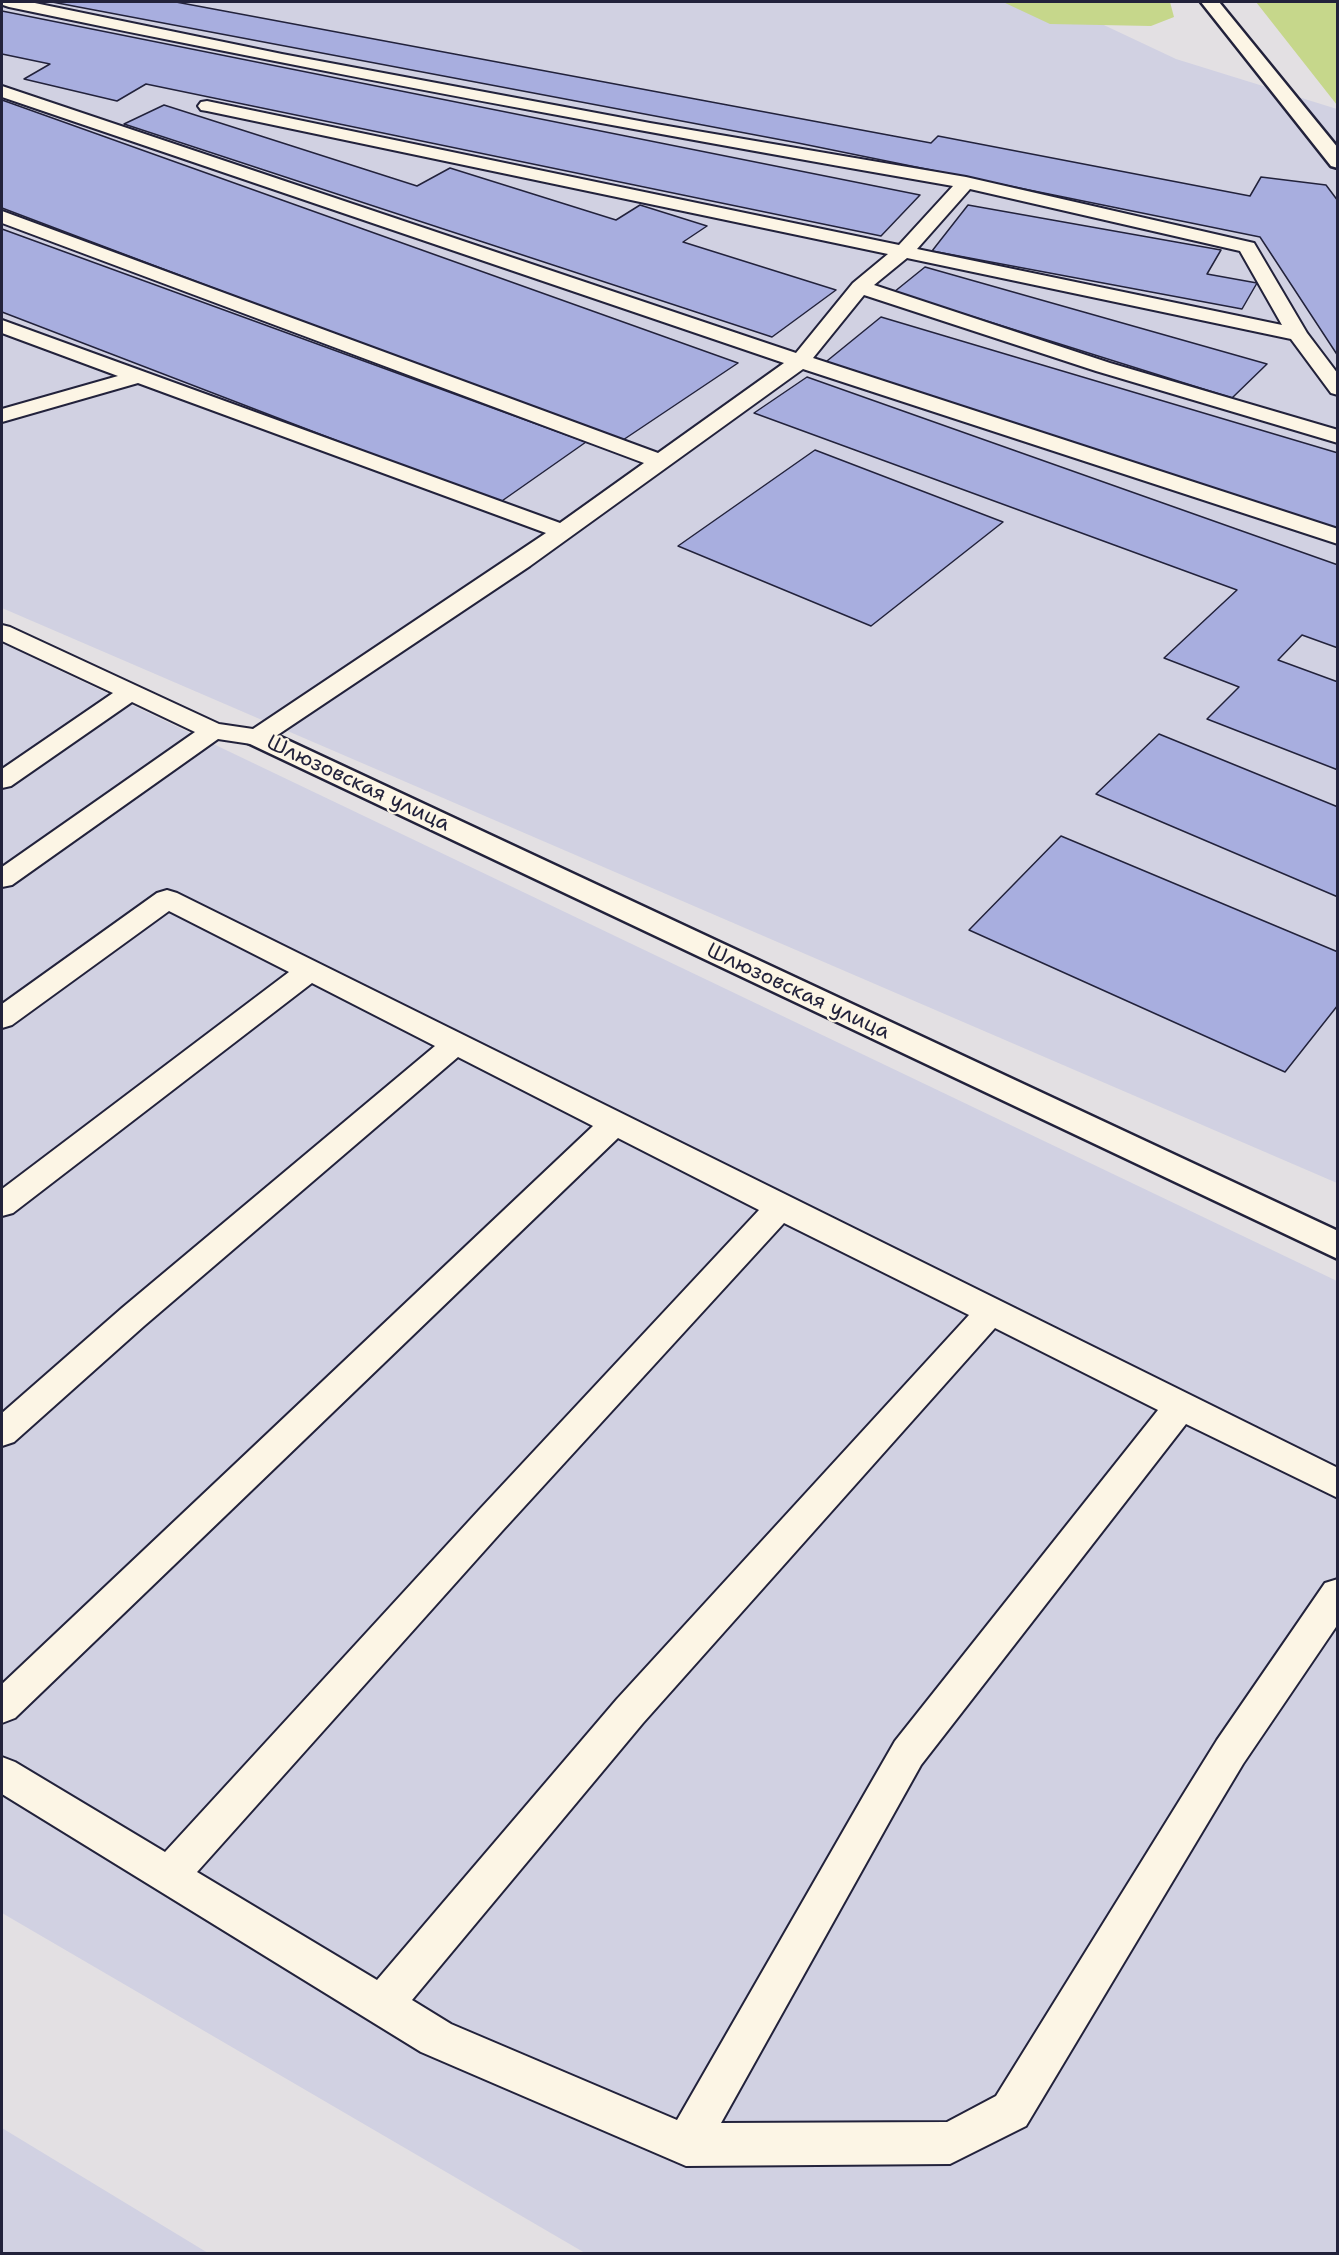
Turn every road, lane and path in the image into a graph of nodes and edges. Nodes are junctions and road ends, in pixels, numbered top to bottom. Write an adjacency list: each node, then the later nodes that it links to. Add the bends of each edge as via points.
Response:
1 (9, 2): 6 (lane, via 282,59)
2 (1210, 2): 5 (street)
3 (2, 91): 12 (lane)
4 (207, 106): 8 (lane)
5 (1338, 162)
6 (966, 183): 8 (lane); 11 (lane, via 1248,247)
7 (2, 217): 17 (lane)
8 (904, 252): 9 (lane); 11 (lane)
9 (860, 287): 12 (lane); 16 (lane, via 1103,367)
10 (2, 326): 13 (lane)
11 (1298, 334): 14 (lane)
12 (800, 361): 17 (lane); 19 (lane)
13 (137, 376): 15 (lane); 18 (lane)
14 (1338, 389)
15 (2, 416)
16 (1338, 437)
17 (660, 461): 18 (lane)
18 (561, 531): 23 (lane)
19 (1338, 537)
20 (2, 632): 21 (lane)
21 (131, 692): 22 (lane); 24 (lane)
22 (213, 730): 23 (lane); 25 (lane)
23 (258, 737): 32 (street, Шлюзовская улица)
24 (8, 767)
25 (2, 879)
26 (309, 971): 27 (lane, via 167,899); 28 (lane); 30 (lane)
27 (2, 1018)
28 (455, 1044): 29 (lane); 35 (lane)
29 (614, 1124): 31 (lane); 38 (lane)
30 (2, 1205)
31 (780, 1207): 33 (lane); 40 (lane)
32 (1338, 1246)
33 (992, 1312): 34 (lane); 41 (lane, via 630,1711)
34 (1180, 1407): 36 (lane); 42 (lane, via 908,1753)
35 (2, 1433)
36 (1338, 1484)
37 (1338, 1594): 42 (lane, via 1230,1752 1011,2110 950,2144)
38 (2, 1707)
39 (2, 1773): 40 (lane)
40 (169, 1875): 41 (lane)
41 (382, 2005): 42 (lane, via 436,2037)
42 (686, 2145)

